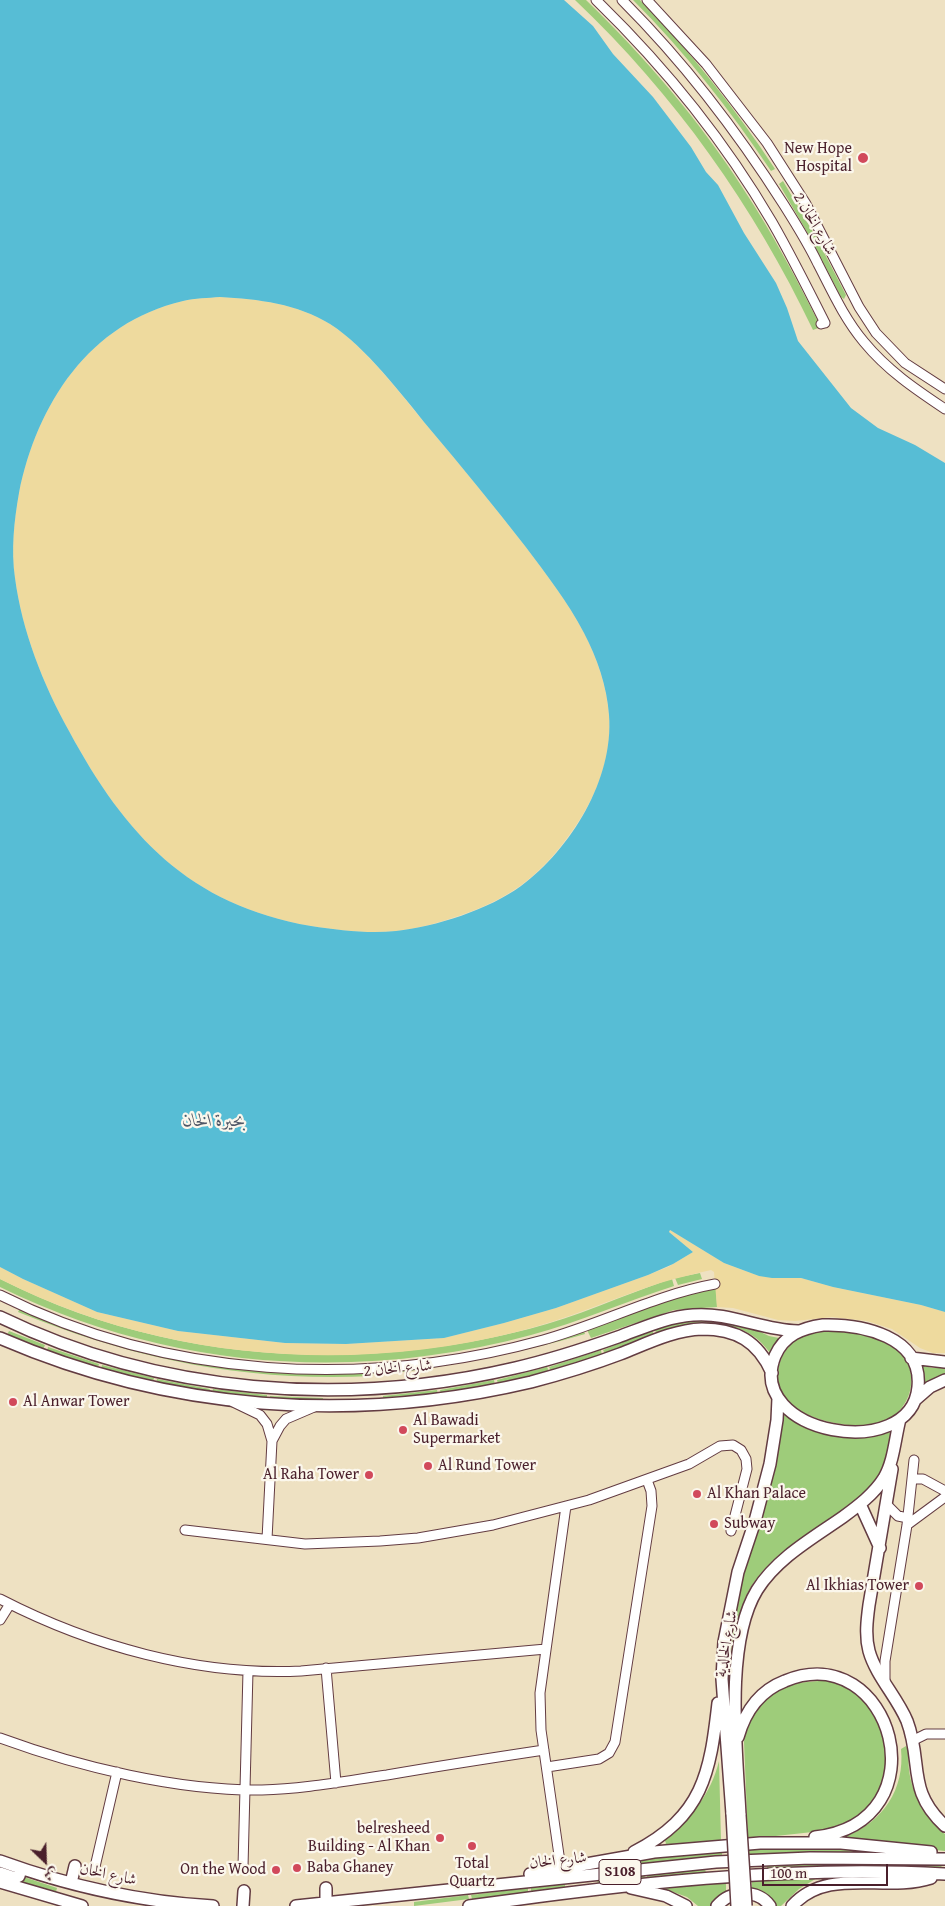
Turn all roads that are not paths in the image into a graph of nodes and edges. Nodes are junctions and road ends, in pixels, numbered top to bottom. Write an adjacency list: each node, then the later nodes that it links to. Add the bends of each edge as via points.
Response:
1 (596, 0): 7 (street, via 667,75 734,163 789,253 825,323)
2 (622, 0): 5 (street, شارع الخان 2, via 680,61 737,135 797,226)
3 (647, 0): 4 (street, شارع الخان 2, via 706,64 767,143 819,228)
4 (855, 300): 5 (street); 6 (street, شارع الخان 2)
5 (840, 307): 8 (street, شارع الخان 2)
6 (868, 322): 8 (street); 9 (street, شارع الخان 2, via 905,363)
7 (821, 324)
8 (856, 331): 10 (street, شارع الخان 2, via 892,371)
9 (945, 389)
10 (945, 409)
11 (715, 1284): 12 (street, via 672,1294 583,1328 508,1349 429,1364 350,1370 259,1366 160,1351 75,1327)
12 (0, 1295)
13 (0, 1317): 14 (main road, شارع الخان 2, via 71,1348 143,1368 230,1384 318,1390 404,1386 488,1374 561,1356 659,1322 690,1315 727,1316 775,1329)
14 (798, 1331): 16 (main road, via 823,1325 864,1329 894,1340 905,1348); 18 (main road, via 780,1346)
15 (0, 1338): 22 (main road, شارع الخان 2, via 127,1381)
16 (911, 1358): 17 (main road); 21 (main road, via 919,1382)
17 (945, 1362)
18 (772, 1373): 20 (main road); 23 (main road, شارع الخان 2, via 762,1353 744,1338 728,1332 700,1329 677,1332 583,1367 492,1390 407,1403)
19 (945, 1380): 21 (main road)
20 (778, 1398): 24 (main road, via 795,1415 835,1430 877,1430); 48 (main road, شارع الخالدية, via 776,1431 766,1479 730,1605)
21 (915, 1400): 24 (main road)
22 (232, 1401): 23 (main road, شارع الخان 2); 25 (street, via 260,1415 267,1424)
23 (314, 1407): 25 (street, via 286,1420)
24 (900, 1420): 26 (main road, شارع الخالدية)
25 (272, 1441): 40 (street)
26 (892, 1452): 32 (main road, شارع الخالدية, via 884,1478); 33 (main road)
27 (914, 1460): 28 (street)
28 (913, 1479): 30 (street, via 923,1479); 36 (street)
29 (647, 1480): 34 (street); 39 (street, via 697,1460 720,1446 737,1447 746,1458 747,1468); 57 (street, via 652,1506 615,1742 609,1753 599,1759)
30 (945, 1491)
31 (945, 1498): 36 (street)
32 (860, 1504): 41 (main road); 55 (main road, شارع الخالدية, via 778,1566 751,1601 739,1652 735,1697)
33 (887, 1504): 35 (street); 37 (main road)
34 (566, 1506): 40 (street, via 493,1525 418,1538 311,1544); 45 (street)
35 (898, 1516): 36 (street); 37 (street)
36 (908, 1521): 49 (street, via 885,1661)
37 (884, 1523): 41 (main road)
38 (185, 1530): 40 (street)
39 (731, 1530)
40 (267, 1539)
41 (880, 1548): 49 (main road, via 867,1635 870,1655)
42 (0, 1599): 43 (street)
43 (10, 1604): 44 (street); 47 (street, via 106,1643 168,1658)
44 (0, 1620)
45 (546, 1649): 46 (street); 56 (street, via 540,1693)
46 (326, 1668): 47 (street); 59 (street)
47 (248, 1671): 60 (street)
48 (722, 1679): 61 (main road, شارع الخالدية); 65 (main road, via 712,1755 698,1793 665,1832)
49 (885, 1681): 50 (main road)
50 (906, 1721): 51 (street); 54 (main road)
51 (926, 1734): 52 (street); 54 (street)
52 (945, 1734)
53 (0, 1738): 58 (street)
54 (912, 1741): 62 (main road, via 921,1793)
55 (736, 1746): 61 (main road, شارع الخالدية); 63 (main road, via 744,1718 762,1695 782,1682 804,1676 835,1678 856,1687 876,1703 890,1726 896,1752 895,1770 889,1791 870,1815 858,1825 835,1834)
56 (544, 1750): 57 (street); 59 (street)
57 (547, 1766): 71 (street)
58 (117, 1772): 60 (street, via 183,1785); 72 (street)
59 (336, 1783): 60 (street)
60 (245, 1790): 69 (street)
61 (736, 1815): 89 (main road, شارع الخالدية, bridge); 90 (main road, شارع الخالدية, bridge)
62 (945, 1826)
63 (771, 1842): 64 (main road, via 865,1844); 65 (main road)
64 (945, 1853)
65 (618, 1858): 71 (main road)
66 (945, 1859): 78 (main road, شارع الخان / S108, via 756,1860)
67 (0, 1861): 70 (main road, شارع الخان)
68 (76, 1866): 76 (main road)
69 (243, 1867)
70 (21, 1869): 73 (main road, via 15,1878); 76 (main road, شارع الخان)
71 (561, 1869): 78 (main road)
72 (94, 1871)
73 (0, 1873)
74 (943, 1875): 77 (main road, شارع الخان / S108, via 862,1872 766,1874); 92 (main road, via 907,1882 824,1886 806,1894)
75 (0, 1882): 82 (main road)
76 (71, 1883): 83 (main road, شارع الخان, via 139,1898)
77 (624, 1886): 86 (main road, شارع الخان / S108); 87 (main road, via 666,1896)
78 (466, 1887): 81 (main road, شارع الخان / S108)
79 (326, 1888): 81 (main road)
80 (244, 1891): 84 (main road)
81 (326, 1904): 85 (main road, شارع الخان / S108)
82 (80, 1906)
83 (213, 1906)
84 (242, 1906)
85 (296, 1906)
86 (469, 1906)
87 (686, 1906)
88 (717, 1906): 91 (main road, via 728,1897 745,1894 760,1897)
89 (737, 1906)
90 (746, 1906)
91 (770, 1906)
92 (792, 1906)

